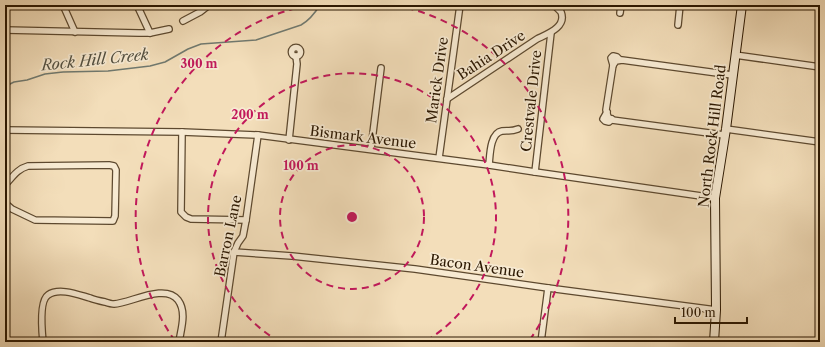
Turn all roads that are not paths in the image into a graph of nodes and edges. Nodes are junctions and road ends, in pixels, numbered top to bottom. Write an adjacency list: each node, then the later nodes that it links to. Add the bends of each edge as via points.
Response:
1 (63, 5): 14 (street)
2 (137, 5): 15 (street)
3 (209, 5): 10 (street)
4 (460, 5): 22 (street, Marick Drive)
5 (554, 5): 16 (street, via 562,20)
6 (621, 5): 9 (street)
7 (680, 5): 11 (street)
8 (742, 5): 17 (street, North Rock Hill Road)
9 (620, 13)
10 (183, 21)
11 (678, 24)
12 (169, 28): 15 (street)
13 (5, 30): 14 (street)
14 (75, 32): 15 (street)
15 (150, 33)
16 (550, 33): 22 (street, Bahia Drive); 33 (street, Crestvale Drive)
17 (735, 55): 19 (street); 21 (street, North Rock Hill Road)
18 (296, 56): 28 (street)
19 (820, 67)
20 (381, 68): 30 (street)
21 (732, 75): 26 (street, North Rock Hill Road); 26 (street, via 616,62 606,110 609,116)
22 (447, 99): 31 (street, Marick Drive)
23 (518, 129): 32 (street, via 496,133)
24 (5, 130): 25 (street, Bismark Avenue)
25 (182, 132): 27 (street, Bismark Avenue); 37 (street, via 182,212 191,219)
26 (725, 132): 29 (street); 35 (street, North Rock Hill Road)
27 (258, 136): 28 (street, Bismark Avenue); 37 (street, Barron Lane)
28 (289, 140): 30 (street, Bismark Avenue)
29 (820, 142)
30 (371, 149): 31 (street, Bismark Avenue)
31 (439, 158): 32 (street, Bismark Avenue)
32 (489, 165): 33 (street, Bismark Avenue)
33 (535, 172): 35 (street, Bismark Avenue)
34 (5, 185): 36 (street, via 23,167 28,166 112,165 116,170 113,221 35,220)
35 (715, 198): 40 (street, North Rock Hill Road)
36 (5, 203)
37 (246, 220): 38 (street, Barron Lane, via 243,236)
38 (234, 252): 39 (street, Bacon Avenue, via 415,269); 43 (street, Barron Lane)
39 (548, 288): 40 (street, Bacon Avenue); 44 (street)
40 (716, 310): 45 (street, North Rock Hill Road)
41 (43, 342): 42 (street, via 43,301 50,293 63,291 113,304 160,293 172,296 178,300 183,314)
42 (179, 342)
43 (221, 342)
44 (541, 342)
45 (714, 342)

